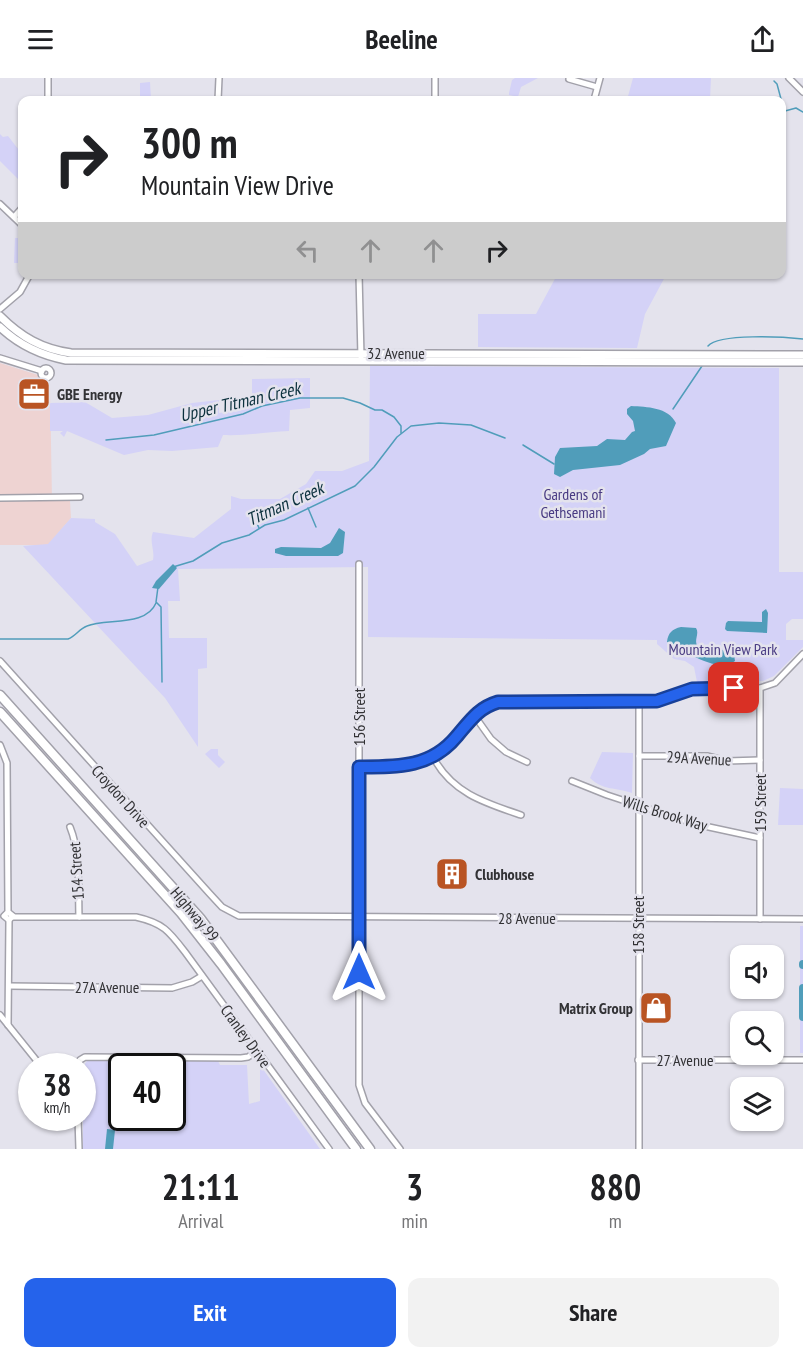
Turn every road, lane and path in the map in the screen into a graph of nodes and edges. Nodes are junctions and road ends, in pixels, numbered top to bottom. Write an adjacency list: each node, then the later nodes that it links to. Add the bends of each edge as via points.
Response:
1 (48, 78): 9 (street)
2 (219, 78): 10 (street)
3 (435, 78): 11 (street)
4 (600, 78): 7 (street)
5 (789, 78): 8 (street)
6 (569, 80): 7 (street)
7 (597, 87): 12 (street)
8 (803, 92)
9 (48, 96)
10 (218, 96)
11 (435, 96)
12 (595, 96)
13 (0, 204): 15 (street)
14 (18, 212): 15 (street)
15 (14, 217): 16 (street)
16 (18, 221)
17 (27, 279): 19 (street, via 20,292)
18 (359, 279): 24 (street)
19 (0, 309)
20 (0, 316): 22 (main road, 32 Avenue, via 27,339 64,352)
21 (0, 327): 26 (main road, 32 Avenue, via 26,347 55,358)
22 (221, 353): 24 (main road, 32 Avenue); 26 (main road, via 191,356)
23 (803, 355): 24 (main road, 32 Avenue)
24 (361, 356): 26 (main road, 32 Avenue); 27 (main road, 32 Avenue)
25 (0, 358): 28 (street)
26 (188, 360)
27 (803, 362)
28 (42, 371)
29 (80, 497): 30 (street)
30 (0, 498)
31 (359, 564): 44 (street, 156 Street)
32 (803, 654): 34 (street, via 775,683)
33 (0, 661): 55 (street, Croydon Drive, via 222,907)
34 (760, 688): 36 (street, via 692,689 657,701); 42 (street, 159 Street)
35 (0, 695): 73 (highway, Highway 99, via 201,919)
36 (639, 701): 38 (street, via 498,702); 40 (street, 158 Street)
37 (0, 712): 72 (highway, Highway 99, via 181,913)
38 (474, 715): 41 (street, via 456,738); 43 (street, via 506,752)
39 (1, 747): 46 (street, via 7,763)
40 (639, 756): 42 (street, 29A Avenue); 47 (street, 158 Street)
41 (433, 757): 44 (street, via 404,766); 48 (street, via 448,779 470,796)
42 (760, 760): 50 (street, 159 Street)
43 (527, 762)
44 (359, 767): 56 (street, 156 Street)
45 (572, 781): 47 (street, Wills Brook Way)
46 (3, 787): 52 (street)
47 (638, 805): 50 (street, Wills Brook Way, via 695,824); 57 (street, 158 Street)
48 (521, 815)
49 (70, 827): 54 (street, 154 Street, via 77,861)
50 (760, 838): 58 (street, 159 Street)
51 (0, 853): 52 (street)
52 (8, 853): 53 (street)
53 (7, 916): 54 (street); 61 (street)
54 (79, 916): 60 (street, Cranley Drive, via 153,921 169,931)
55 (250, 917): 56 (street, 28 Avenue)
56 (359, 918): 57 (street, 28 Avenue); 74 (street, 156 Street, via 359,1085 365,1103)
57 (638, 919): 58 (street, 28 Avenue); 67 (street, 158 Street)
58 (760, 919): 59 (street, 28 Avenue)
59 (803, 919)
60 (202, 975): 61 (street, 27A Avenue, via 172,988); 64 (street, Cranley Drive)
61 (9, 986): 63 (street)
62 (0, 1016): 63 (street)
63 (8, 1025): 65 (street)
64 (257, 1051): 66 (street, via 241,1058); 71 (street, Cranley Drive)
65 (31, 1053)
66 (96, 1057)
67 (638, 1059): 68 (street, 27 Avenue); 75 (street, 158 Street)
68 (803, 1060)
69 (78, 1131): 70 (street)
70 (79, 1149)
71 (328, 1149)
72 (356, 1149)
73 (370, 1149)
74 (400, 1149)
75 (639, 1149)

